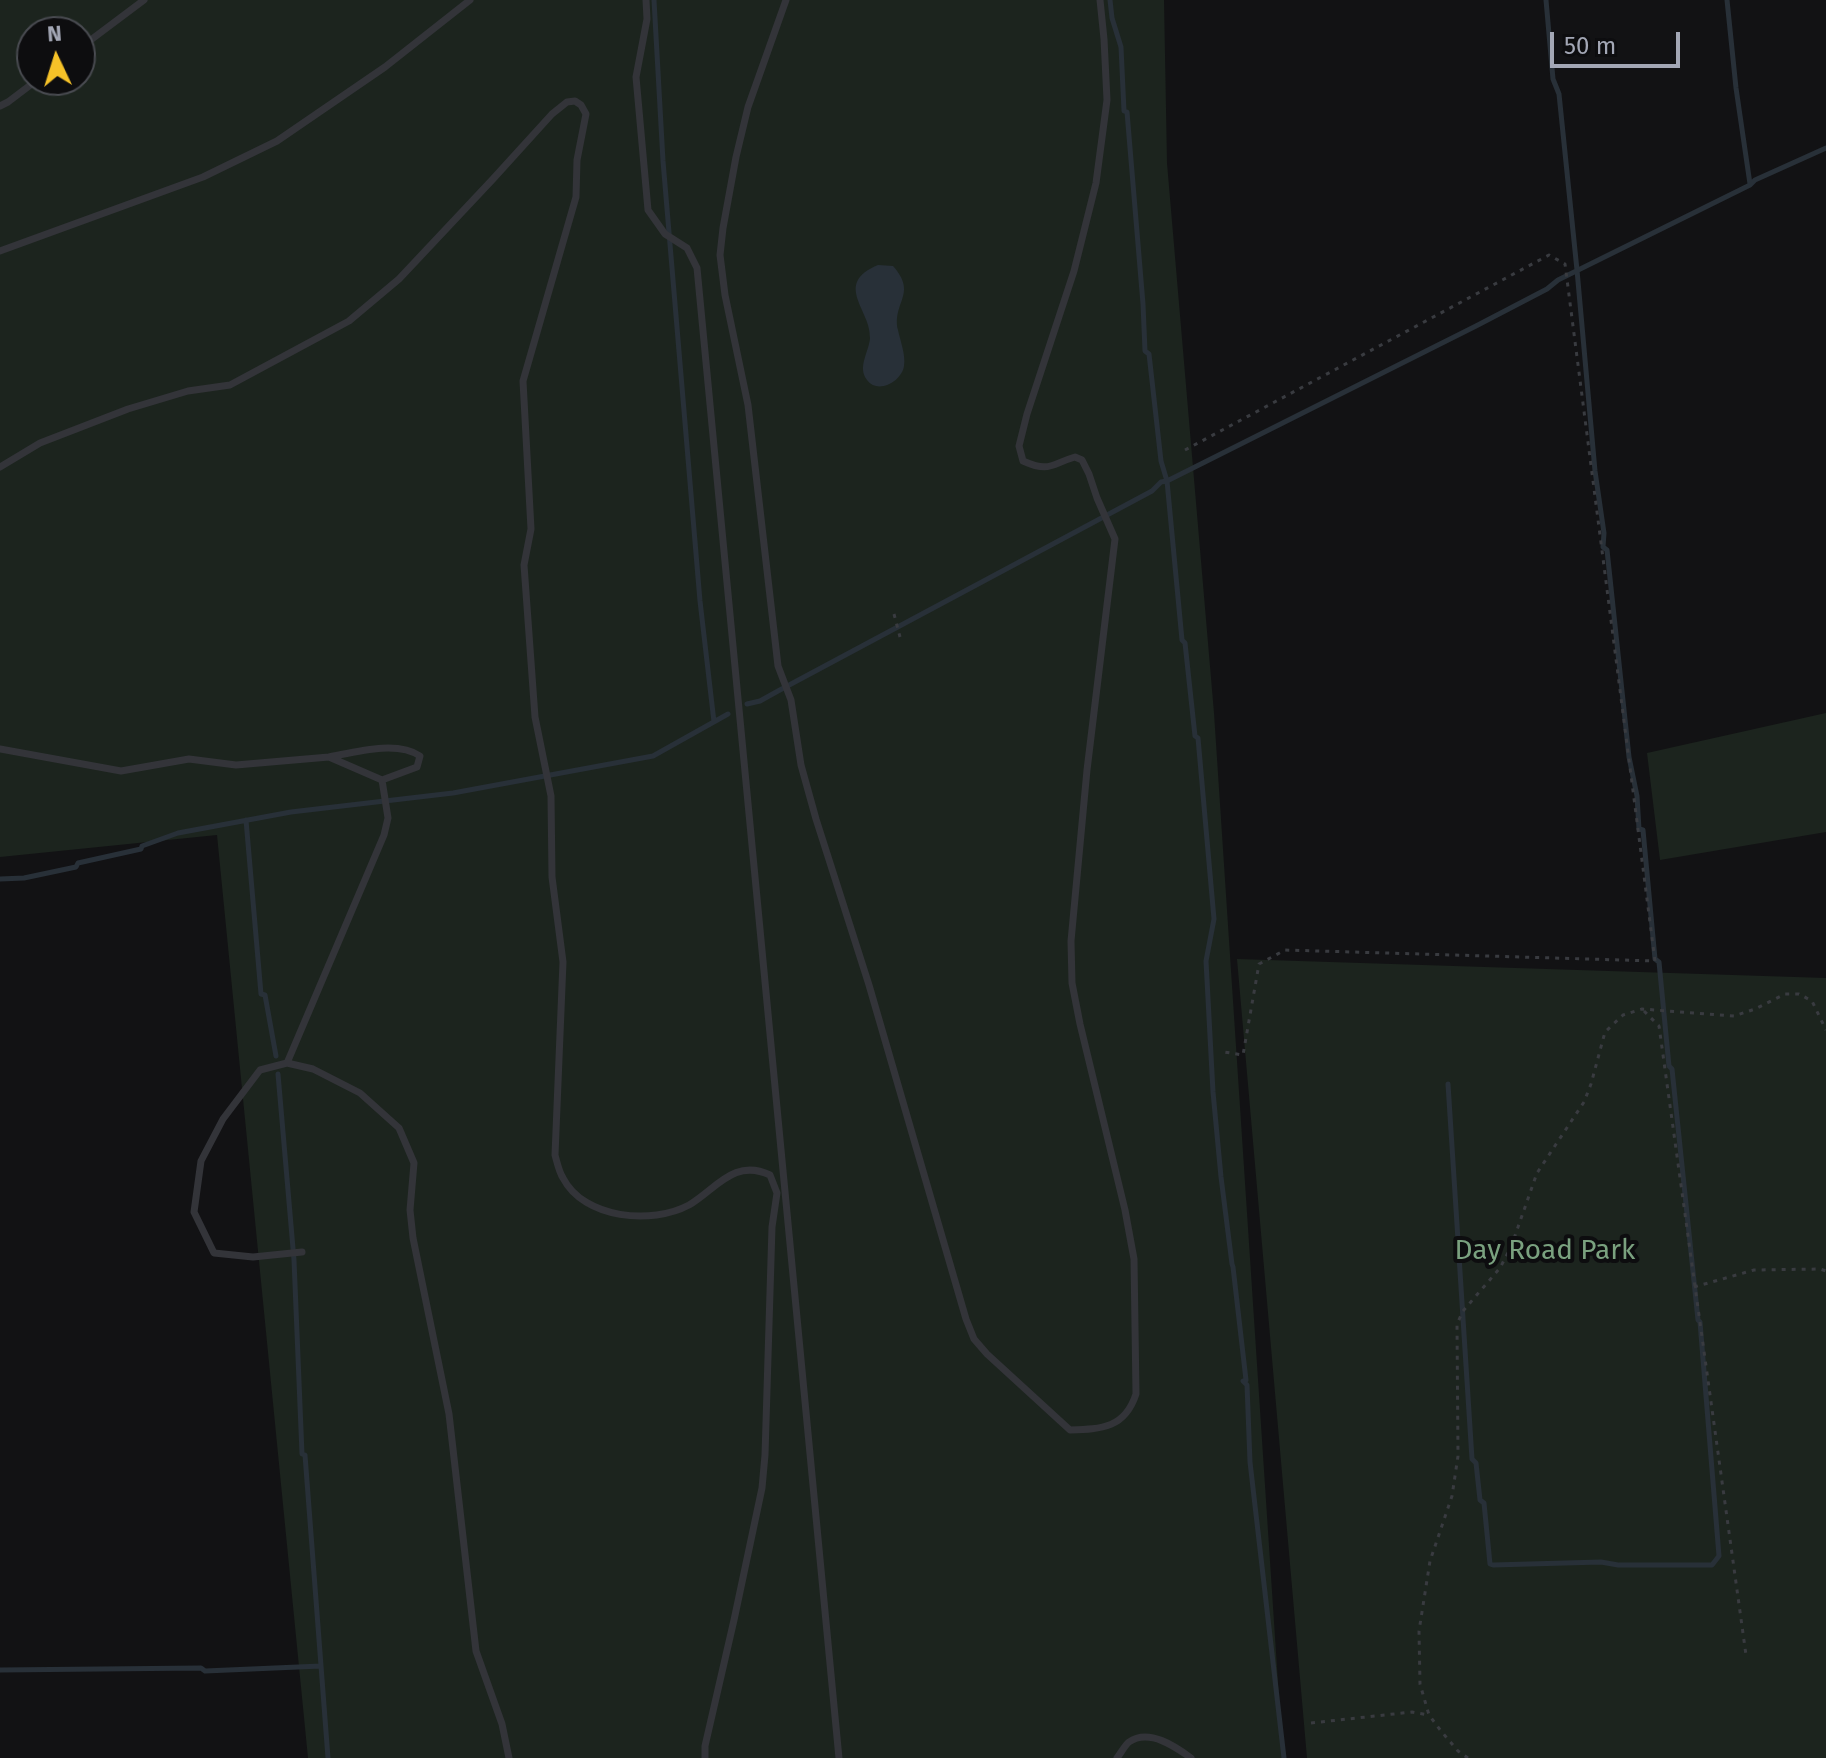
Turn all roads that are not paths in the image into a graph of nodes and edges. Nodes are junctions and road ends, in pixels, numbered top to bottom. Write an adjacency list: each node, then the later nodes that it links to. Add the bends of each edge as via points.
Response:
1 (144, 0): 6 (lane)
2 (470, 0): 7 (lane, via 277,141 203,177)
3 (646, 0): 16 (lane, via 636,77 648,210 665,234 687,248 697,268)
4 (786, 0): 5 (lane, via 748,107 720,255 748,405 778,666 791,698 801,765 966,1319 987,1354 1070,1430 1121,1419 1136,1394 1134,1259 1072,983 1087,770 1115,539 1082,460 1075,457 1039,468 1023,461 1019,446 1096,183 1107,100)
5 (1100, 0)
6 (96, 36)
7 (0, 251)
8 (0, 467): 15 (lane, via 40,443 128,409 230,385 349,321 399,279 552,114 567,102 581,105 586,114 576,197 523,381 531,529 524,565 563,962 555,1155 563,1179 581,1199 634,1217 688,1205 730,1174 758,1170 770,1175 777,1193 762,1488)
9 (0, 749): 10 (lane, via 121,771 189,759 236,765)
10 (329, 757): 11 (lane); 11 (lane, via 376,748 410,749 420,756 417,767)
11 (383, 785): 12 (lane, via 388,818 384,835)
12 (287, 1063): 13 (lane, via 260,1070 223,1119 201,1161 194,1212 214,1253 253,1257); 14 (lane, via 313,1069 360,1093 399,1128 414,1163 413,1238 449,1414 476,1651)
13 (302, 1252)
14 (509, 1758)
15 (705, 1758)
16 (839, 1758)
17 (1117, 1758): 18 (lane, via 1129,1742 1154,1738)
18 (1191, 1758)

